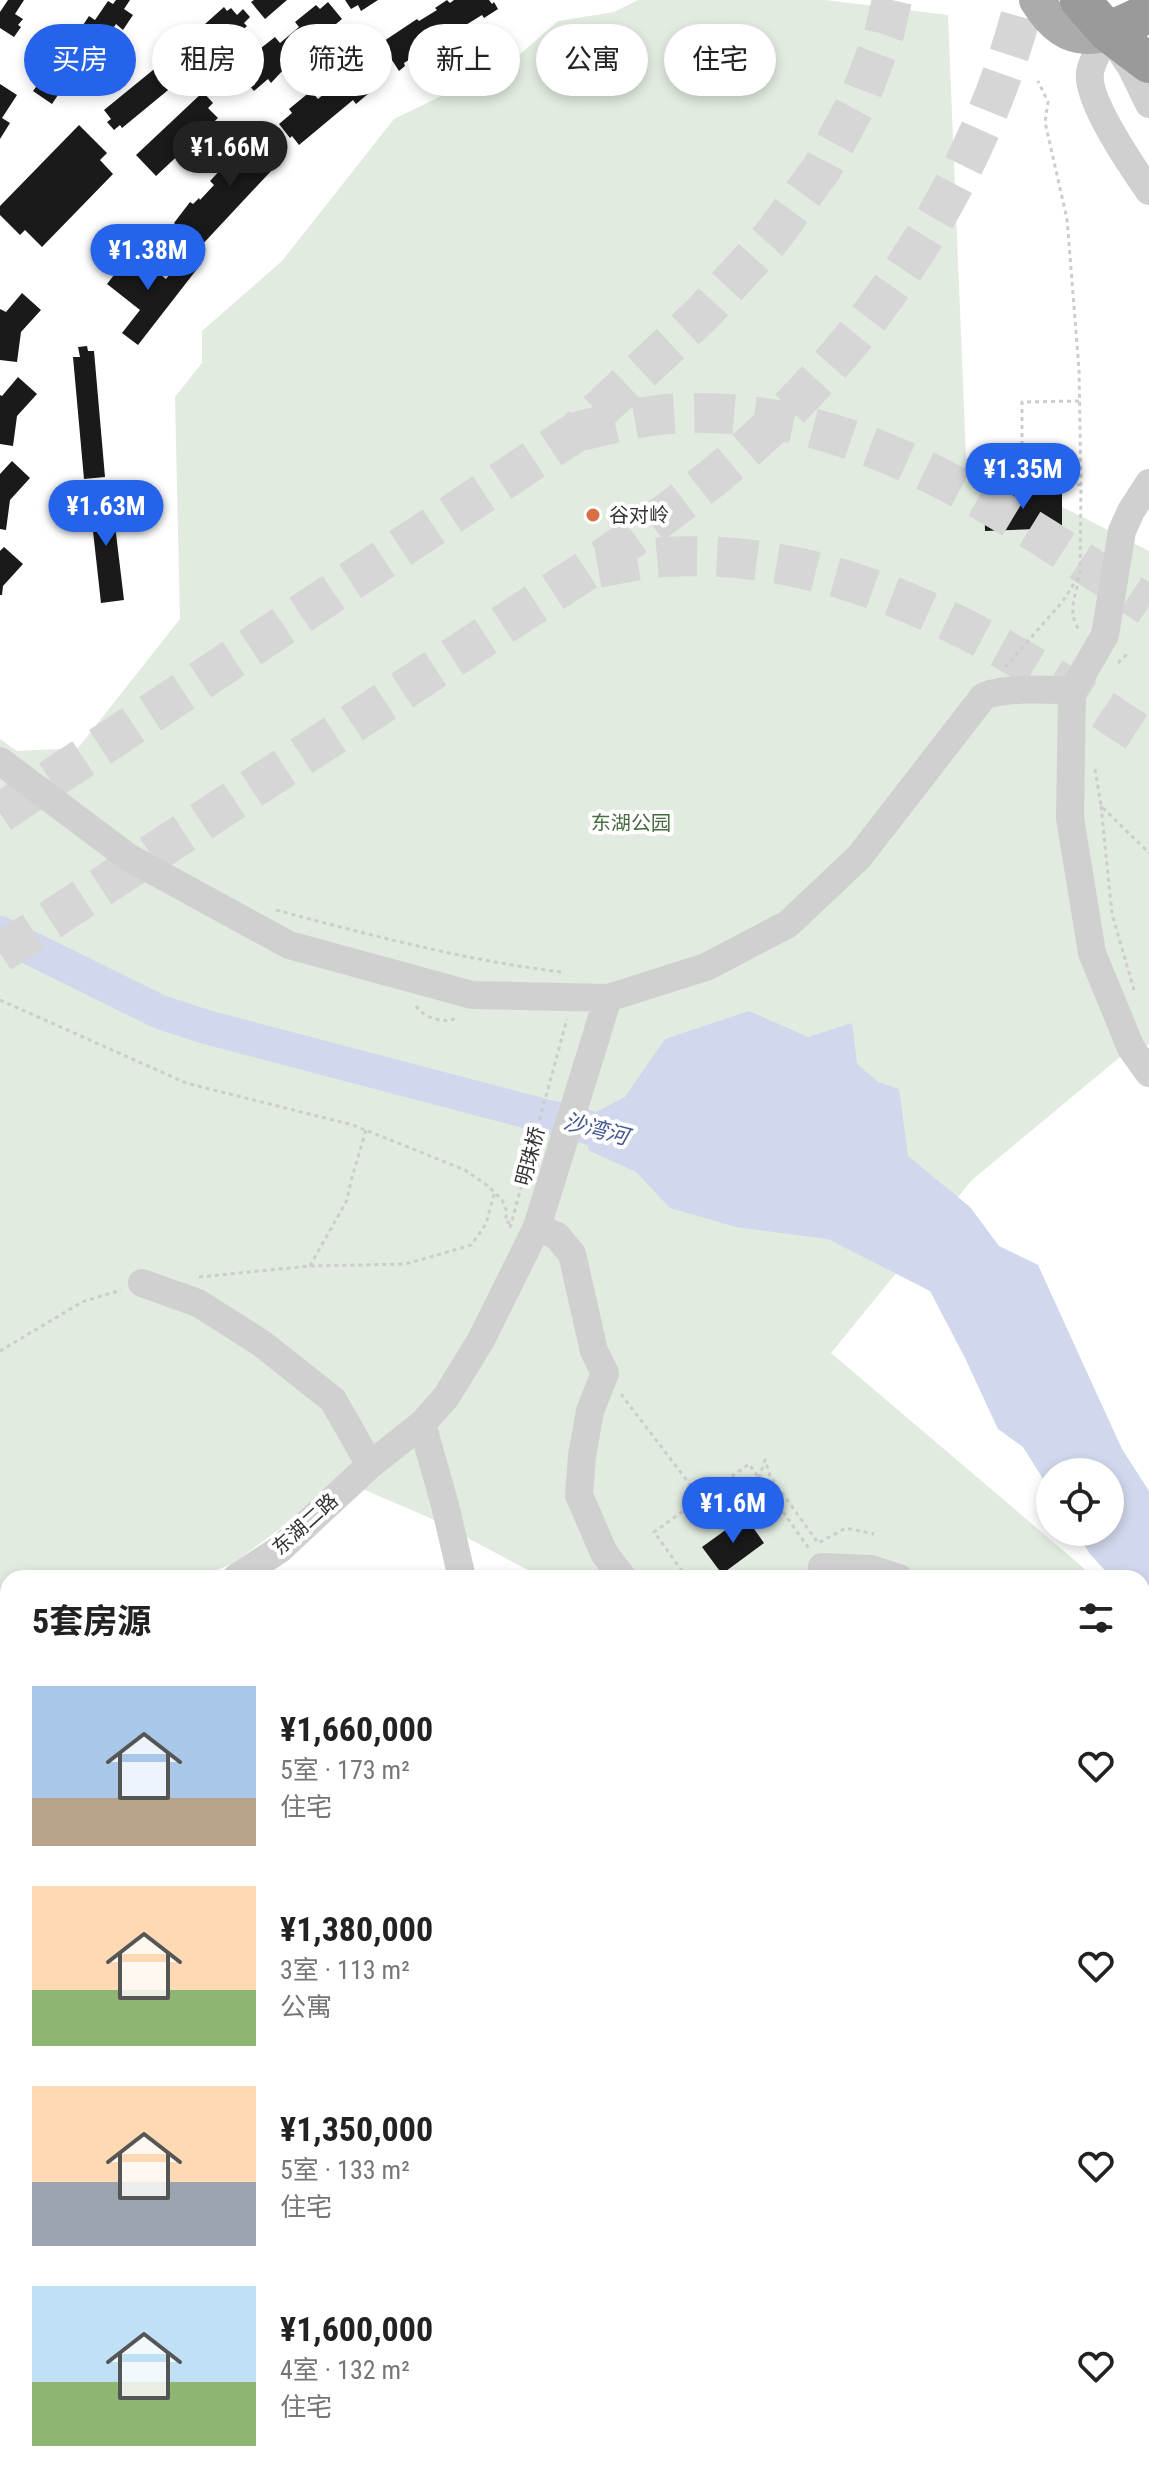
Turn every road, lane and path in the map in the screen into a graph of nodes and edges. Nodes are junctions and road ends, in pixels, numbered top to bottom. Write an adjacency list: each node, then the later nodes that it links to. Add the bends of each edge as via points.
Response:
1 (1037, 0): 5 (main road, via 1068,33 1094,37)
2 (1080, 0): 5 (highway)
3 (1134, 0): 4 (highway)
4 (1149, 13): 5 (highway)
5 (1108, 32): 6 (highway); 8 (street); 9 (street, via 1090,73 1096,102)
6 (1149, 63)
7 (1038, 81): 10 (path, via 1048,102 1045,122 1067,219)
8 (1149, 104)
9 (1149, 191)
10 (1079, 401): 12 (path); 12 (path, via 1022,402 1022,482)
11 (1149, 483): 16 (street, via 1122,531 1105,635)
12 (1081, 485): 15 (path, via 1080,574)
13 (1128, 653): 14 (path)
14 (1114, 667)
15 (999, 674)
16 (1072, 692): 24 (street, via 1002,690 983,697 859,857 788,924 706,967); 27 (street, via 1070,818 1092,953 1131,1048)
17 (1093, 759): 19 (path)
18 (0, 761): 24 (street, via 128,857 289,945 472,995)
19 (1101, 806): 20 (path); 23 (path, via 1112,914)
20 (1149, 853)
21 (270, 908): 22 (path, via 507,966)
22 (561, 972)
23 (1134, 990)
24 (608, 998): 31 (street, 明珠桥, via 552,1182)
25 (0, 1000): 28 (path, via 186,1083)
26 (566, 1021): 30 (path, 明珠桥)
27 (1149, 1073)
28 (366, 1130): 29 (path, via 465,1170); 32 (path, via 347,1200)
29 (494, 1192): 31 (path, via 507,1212 505,1221); 32 (path, via 486,1224 471,1245 405,1264)
30 (518, 1199)
31 (524, 1225): 37 (street, 明珠桥, via 481,1340 446,1397); 45 (street, via 557,1236 572,1254 594,1351 605,1373 590,1411 579,1495)
32 (310, 1266): 33 (path)
33 (188, 1278)
34 (142, 1283): 35 (path, via 82,1302); 38 (street, via 198,1303 261,1343 333,1400)
35 (0, 1351)
36 (640, 1419): 40 (path)
37 (422, 1424): 38 (street, 东湖二路); 44 (street)
38 (370, 1465): 43 (street, 东湖二路, via 280,1549)
39 (759, 1478): 40 (path, via 749,1464); 41 (path, via 765,1460 770,1476 818,1543 846,1528); 42 (path)
40 (701, 1499): 46 (path, via 654,1532)
41 (874, 1534)
42 (822, 1567): 47 (street)
43 (248, 1570)
44 (460, 1570)
45 (617, 1570)
46 (681, 1570)
47 (874, 1570)

